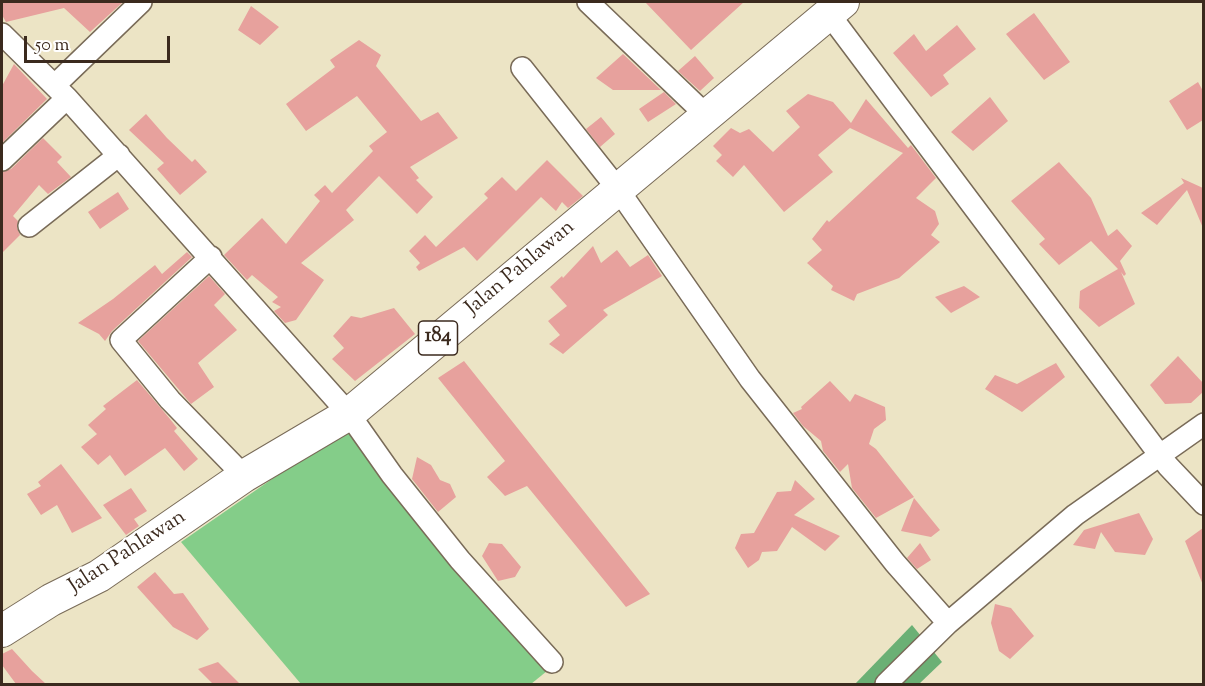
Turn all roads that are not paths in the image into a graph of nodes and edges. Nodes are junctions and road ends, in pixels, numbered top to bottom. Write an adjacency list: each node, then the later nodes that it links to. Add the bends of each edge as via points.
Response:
1 (141, 2): 6 (street)
2 (588, 2): 7 (street)
3 (836, 8): 7 (main road, Jalan Pahlawan / 184); 15 (street)
4 (5, 43): 6 (street)
5 (522, 68): 10 (street)
6 (61, 92): 8 (street); 9 (street)
7 (706, 115): 10 (main road, Jalan Pahlawan / 184)
8 (118, 155): 11 (street); 12 (street)
9 (2, 160)
10 (617, 188): 13 (main road, Jalan Pahlawan / 184); 18 (street, via 750,378)
11 (29, 226)
12 (211, 257): 13 (street); 16 (street, via 121,340 170,400)
13 (349, 414): 16 (main road, Jalan Pahlawan / 184); 20 (street, via 460,560)
14 (1203, 424): 15 (street)
15 (1160, 455): 17 (street); 18 (street, via 1076,515)
16 (244, 476): 19 (main road, Jalan Pahlawan / 184, via 99,576)
17 (1203, 504)
18 (948, 623): 21 (street)
19 (2, 631)
20 (552, 662)
21 (886, 684)

